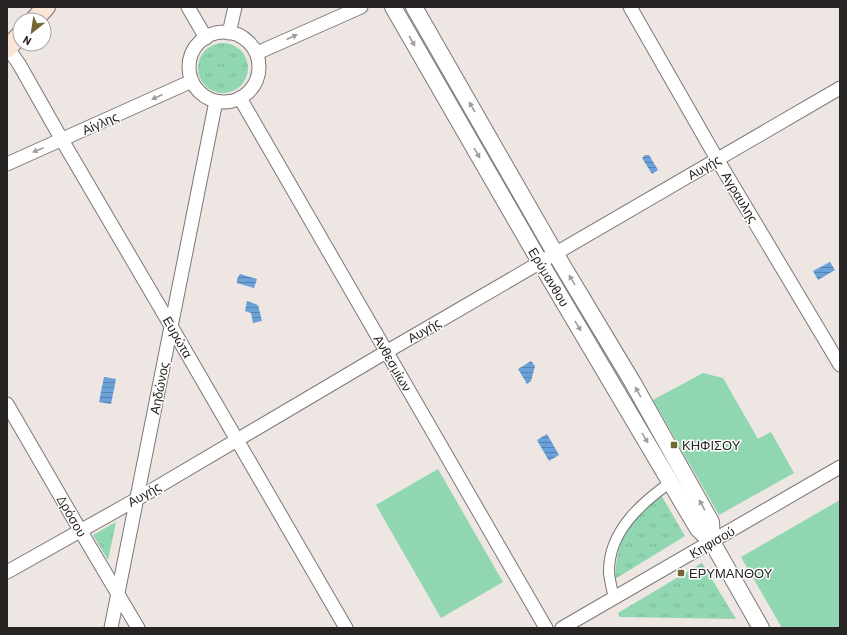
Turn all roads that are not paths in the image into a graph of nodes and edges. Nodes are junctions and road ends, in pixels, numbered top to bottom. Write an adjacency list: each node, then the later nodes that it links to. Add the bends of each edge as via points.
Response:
1 (188, 7): 8 (street)
2 (235, 7): 7 (street)
3 (361, 7): 10 (street, one-way to 3)
4 (393, 7): 19 (street, Ερύμανθου, one-way to 19)
5 (414, 7): 18 (street, Ερύμανθου, one-way to 5)
6 (630, 7): 16 (street, Αγραυλης)
7 (229, 32): 8 (street, via 221,32); 10 (street, via 250,43)
8 (206, 38): 11 (street, via 197,46 191,57)
9 (7, 48): 15 (street, Ευρώτα, via 19,64)
10 (257, 53): 13 (street, via 260,66 258,79 251,90)
11 (192, 81): 14 (street, via 206,97); 15 (street, Αίγλης, one-way to 15)
12 (840, 88): 16 (street, Αυγής)
13 (240, 98): 14 (street, via 233,101); 21 (street, Ανθεσμίων)
14 (216, 101): 20 (street, Αηδώνος)
15 (62, 140): 17 (street, Αίγλης, one-way to 17); 20 (street, Ευρώτα)
16 (718, 159): 18 (street, Αυγής); 22 (street, Αγραυλης)
17 (7, 164)
18 (555, 253): 19 (street, Αυγής); 29 (street, Ερύμανθου, one-way to 18, via 711,522 633,383)
19 (540, 262): 21 (street, Αυγής); 26 (street, Ερύμανθου, one-way to 26)
20 (171, 326): 24 (street, Ευρώτα); 27 (street, Αηδώνος)
21 (386, 352): 24 (street, Αυγής); 36 (street, Ανθεσμίων)
22 (840, 365)
23 (7, 404): 28 (street, Δρόσου)
24 (237, 439): 27 (street, Αυγής); 35 (street, Ευρώτα)
25 (840, 467): 29 (street, Κηφισού)
26 (671, 482): 29 (street, Ερύμανθου, via 698,529); 32 (street, via 639,507 617,537 609,571)
27 (137, 499): 28 (street, Αυγής); 31 (street, Αηδώνος)
28 (80, 530): 30 (street, Αυγής); 31 (street, Δρόσου)
29 (712, 542): 32 (street, Κηφισού); 38 (street, Ερύμανθου)
30 (7, 572)
31 (118, 594): 33 (street, Αηδώνος); 34 (street, Δρόσου)
32 (614, 598): 37 (street, Κηφισού)
33 (111, 628)
34 (138, 628)
35 (346, 628)
36 (546, 628)
37 (562, 628)
38 (761, 628)

